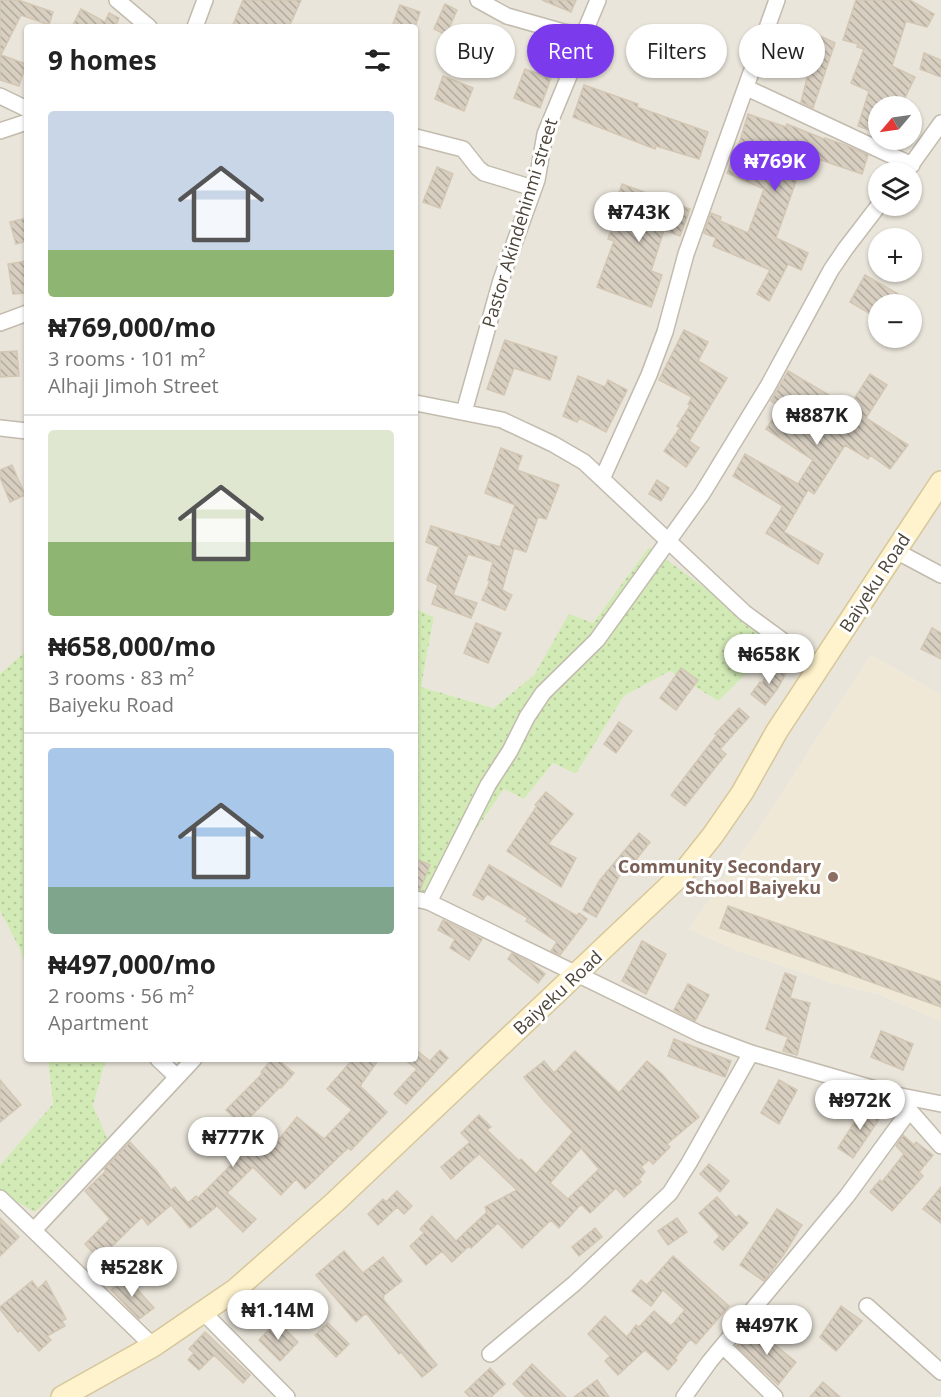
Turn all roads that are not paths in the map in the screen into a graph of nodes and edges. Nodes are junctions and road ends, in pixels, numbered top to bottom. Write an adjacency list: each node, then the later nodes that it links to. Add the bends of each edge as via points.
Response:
1 (117, 0): 6 (street)
2 (205, 0): 7 (street)
3 (478, 0): 8 (street, via 507,16)
4 (598, 0): 9 (street, Pastor Akindehinmi street)
5 (777, 0): 11 (street)
6 (145, 24)
7 (196, 24)
8 (535, 24)
9 (588, 24)
10 (568, 78): 20 (street, Pastor Akindehinmi street, via 545,134)
11 (747, 88): 18 (street); 28 (street, via 686,254 665,332)
12 (0, 96): 13 (street)
13 (24, 108)
14 (24, 123): 16 (street)
15 (941, 123): 19 (street)
16 (0, 131)
17 (418, 138): 20 (street, via 463,149 484,172)
18 (895, 162)
19 (914, 162)
20 (533, 188): 25 (street, Pastor Akindehinmi street, via 501,280)
21 (871, 216): 30 (street, via 831,270 768,386)
22 (24, 314): 23 (street)
23 (0, 323)
24 (418, 403): 25 (street)
25 (464, 412): 28 (street, via 502,420 553,444 584,462)
26 (0, 428): 27 (street)
27 (24, 431)
28 (602, 479): 30 (street)
29 (941, 482): 31 (main road, Baiyeku Road)
30 (668, 542): 33 (street, via 745,613); 34 (street, via 597,640 543,693)
31 (896, 551): 32 (street); 33 (main road, Baiyeku Road)
32 (941, 575)
33 (820, 668): 35 (main road, Baiyeku Road, via 713,835 682,874)
34 (422, 900): 35 (street)
35 (577, 974): 36 (street, via 700,1034); 48 (main road, Baiyeku Road, via 334,1203 235,1290)
36 (751, 1053): 40 (street); 51 (street, via 670,1193 575,1283)
37 (161, 1062): 39 (street)
38 (191, 1062): 39 (street)
39 (177, 1077): 46 (street)
40 (896, 1095): 41 (street); 42 (street)
41 (939, 1103): 43 (street)
42 (909, 1111): 43 (street); 50 (street, via 847,1196)
43 (927, 1131): 44 (street)
44 (941, 1146)
45 (0, 1198): 46 (street)
46 (34, 1230): 49 (street)
47 (867, 1305): 52 (street)
48 (203, 1312): 49 (main road, Baiyeku Road); 54 (street)
49 (153, 1346): 53 (main road, Baiyeku Road)
50 (723, 1346): 55 (street); 56 (street)
51 (490, 1354)
52 (941, 1372)
53 (62, 1397)
54 (287, 1397)
55 (684, 1397)
56 (775, 1397)

